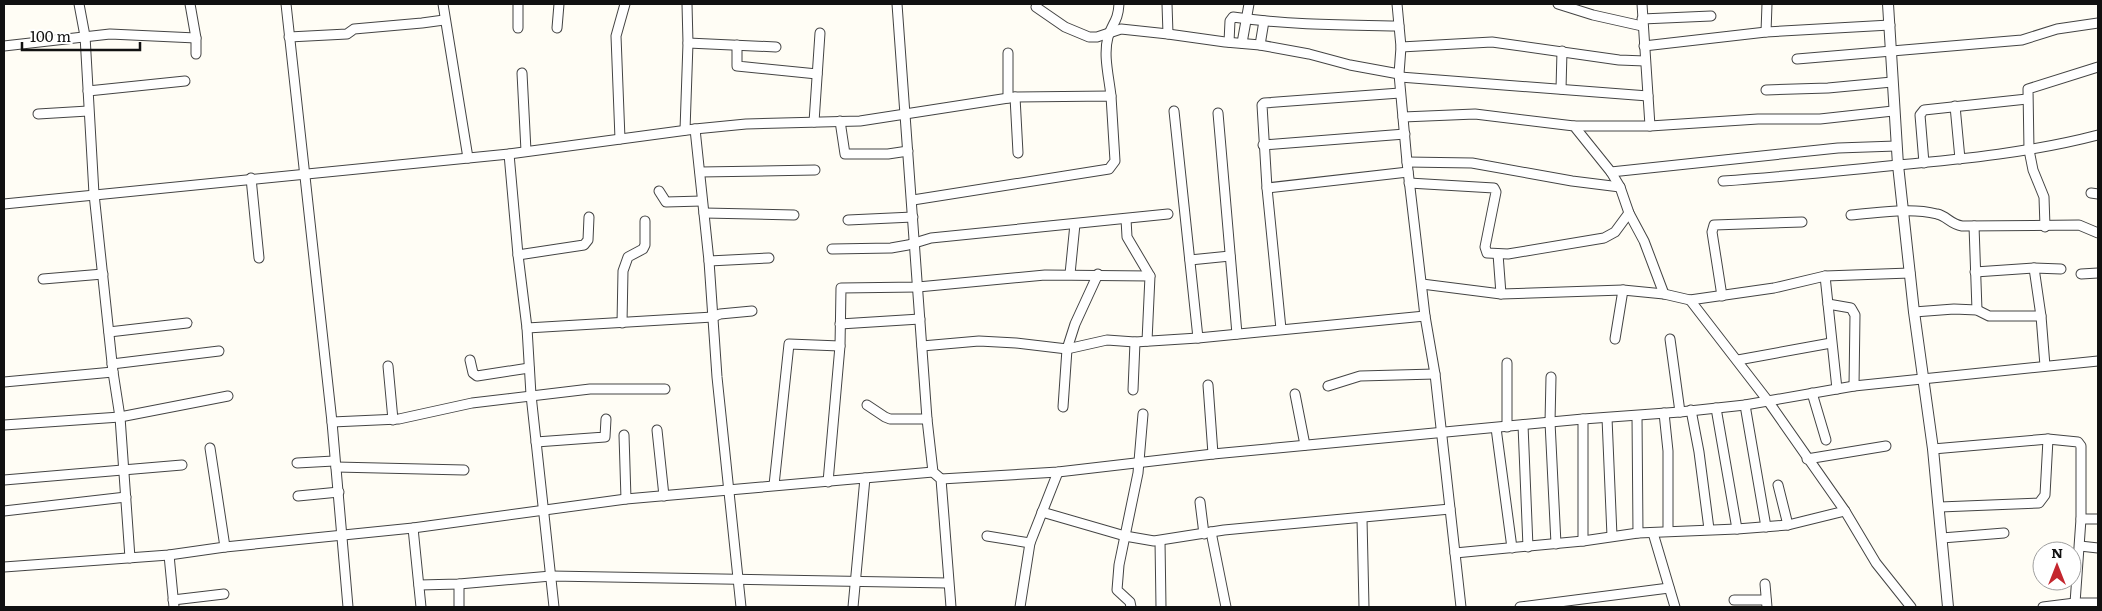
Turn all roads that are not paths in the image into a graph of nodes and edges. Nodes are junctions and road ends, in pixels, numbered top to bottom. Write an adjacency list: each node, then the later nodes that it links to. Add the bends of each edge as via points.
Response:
1 (80, 4): 33 (street)
2 (190, 4): 35 (street)
3 (286, 4): 34 (street)
4 (443, 4): 21 (street)
5 (518, 4): 27 (street)
6 (559, 4): 28 (street)
7 (625, 4): 80 (street, via 616,36)
8 (686, 4): 37 (street)
9 (898, 4): 71 (street)
10 (1120, 4): 31 (street, via 1119,15)
11 (1167, 4): 32 (street)
12 (1249, 4): 20 (street)
13 (1397, 4): 26 (street)
14 (1558, 4): 23 (street, via 1592,15)
15 (1642, 4): 23 (street)
16 (1767, 4): 29 (street)
17 (1888, 4): 25 (street)
18 (1036, 6): 31 (street, via 1078,34 1097,37)
19 (1711, 16): 23 (street)
20 (1247, 19): 22 (street); 36 (street, via 1231,18); 38 (street)
21 (444, 20): 34 (street, via 354,29 347,34); 88 (street)
22 (1264, 21): 26 (street); 40 (street)
23 (1642, 23): 42 (street)
24 (2098, 24): 46 (street, via 2057,29 2022,40)
25 (1890, 25): 29 (street); 46 (street)
26 (1399, 26): 44 (street)
27 (518, 28)
28 (557, 28)
29 (1766, 32): 42 (street)
30 (820, 33): 53 (street)
31 (1109, 34): 32 (street, via 1128,29); 61 (street, via 1106,47)
32 (1168, 34): 36 (street)
33 (85, 36): 35 (street); 41 (street); 59 (street)
34 (289, 37): 97 (street)
35 (196, 38): 48 (street)
36 (1230, 42): 38 (street)
37 (688, 43): 39 (street); 77 (street)
38 (1242, 43): 40 (street)
39 (737, 45): 43 (street); 53 (street, via 737,66)
40 (1260, 45): 54 (street)
41 (4, 46)
42 (1644, 46): 50 (street)
43 (776, 47)
44 (1401, 47): 45 (street, via 1492,42); 54 (street)
45 (1562, 51): 50 (street); 57 (street)
46 (1892, 51): 49 (street); 56 (street)
47 (1008, 53): 63 (street)
48 (196, 54)
49 (1797, 59)
50 (1645, 61): 62 (street)
51 (2098, 67): 64 (street, via 2031,87)
52 (522, 73): 84 (street)
53 (817, 74): 74 (street)
54 (1399, 75): 57 (street); 60 (street)
55 (184, 82): 59 (street)
56 (1892, 82): 58 (street); 68 (street)
57 (1562, 89): 62 (street)
58 (1766, 90)
59 (88, 91): 66 (street)
60 (1400, 93): 72 (street); 81 (street, via 1264,103 1261,110)
61 (1111, 96): 63 (street); 105 (street, via 1115,161 1109,169)
62 (1648, 96): 76 (street)
63 (1012, 98): 71 (street); 86 (street)
64 (2027, 99): 65 (street); 83 (street)
65 (1955, 106): 89 (street); 91 (street, via 1920,115)
66 (88, 111): 70 (street); 104 (street)
67 (1174, 111): 131 (street)
68 (1893, 111): 76 (street, via 1820,119 1758,119); 82 (street)
69 (1218, 113): 128 (street)
70 (38, 114)
71 (905, 116): 73 (street); 85 (street)
72 (1403, 117): 75 (street, via 1475,114); 78 (street)
73 (840, 121): 74 (street); 85 (street, via 845,154)
74 (814, 122): 77 (street)
75 (1574, 126): 76 (street); 96 (street)
76 (1650, 126)
77 (690, 130): 80 (street); 94 (street)
78 (1405, 134): 81 (street); 90 (street)
79 (2098, 135): 83 (street)
80 (620, 139): 84 (street)
81 (1263, 145): 102 (street)
82 (1896, 146): 92 (street); 96 (street, via 1838,148)
83 (2029, 150): 89 (street); 122 (street, via 2044,197)
84 (526, 151): 87 (street)
85 (908, 151): 105 (street)
86 (1018, 153)
87 (509, 154): 88 (street); 127 (street)
88 (468, 158): 97 (street)
89 (1960, 158): 91 (street)
90 (1406, 162): 95 (street); 101 (street, via 1472,163)
91 (1924, 163): 92 (street)
92 (1898, 165): 99 (street); 108 (street)
93 (815, 170): 94 (street)
94 (700, 172): 106 (street)
95 (1408, 172): 100 (street); 102 (street)
96 (1611, 172): 101 (street)
97 (304, 173): 98 (street); 215 (street)
98 (251, 178): 104 (street); 129 (street)
99 (1723, 181)
100 (1409, 183): 126 (street, via 1494,188 1496,192 1485,251); 145 (street)
101 (1620, 186): 110 (street)
102 (1266, 188): 164 (street)
103 (659, 191): 106 (street, via 666,202)
104 (94, 194): 107 (street); 138 (street)
105 (913, 200): 115 (street)
106 (702, 201): 109 (street)
107 (4, 204)
108 (1902, 211): 113 (street); 121 (street, via 1935,213 1954,225); 136 (street)
109 (704, 213): 112 (street); 132 (street)
110 (1629, 213): 126 (street, via 1615,232 1604,238); 149 (street, via 1644,241)
111 (1168, 214): 116 (street)
112 (794, 215)
113 (1851, 215)
114 (589, 217): 127 (street, via 588,240 584,245)
115 (913, 217): 117 (street); 124 (street)
116 (1126, 219): 120 (street); 142 (street, via 1127,237)
117 (848, 220)
118 (645, 221): 161 (street, via 643,249 628,257 623,271)
119 (1802, 222): 150 (street, via 1714,226 1712,232)
120 (1075, 224): 124 (street, via 931,238); 139 (street)
121 (1974, 226): 122 (street); 135 (street)
122 (2045, 226): 123 (street, via 2079,226)
123 (2098, 233)
124 (916, 243): 125 (street, via 891,248); 146 (street)
125 (832, 249)
126 (1498, 254): 148 (street)
127 (518, 255): 163 (street)
128 (1230, 256): 131 (street); 166 (street)
129 (259, 258)
130 (769, 258): 132 (street)
131 (1190, 260): 167 (street)
132 (709, 261): 158 (street)
133 (2034, 268): 134 (street); 135 (street); 157 (street)
134 (2062, 269)
135 (1975, 272): 153 (street)
136 (1910, 273): 143 (street); 155 (street)
137 (2098, 273): 141 (street)
138 (104, 274): 144 (street); 165 (street)
139 (1070, 274): 140 (street); 146 (street)
140 (1098, 274): 142 (street); 175 (street)
141 (2081, 274)
142 (1150, 276): 170 (street)
143 (1825, 276): 150 (street); 152 (street)
144 (43, 279)
145 (1422, 284): 148 (street); 156 (street)
146 (918, 287): 159 (street); 162 (street, via 841,288)
147 (1623, 290): 148 (street); 149 (street); 169 (street)
148 (1501, 294)
149 (1664, 294): 151 (street)
150 (1722, 296): 151 (street)
151 (1690, 300): 178 (street)
152 (1828, 304): 172 (street); 191 (street, via 1851,308 1855,315)
153 (1977, 310): 155 (street); 157 (street, via 1988,316)
154 (752, 311): 158 (street)
155 (1914, 312): 187 (street)
156 (1425, 316): 164 (street); 185 (street)
157 (2041, 316): 182 (street)
158 (712, 317): 161 (street); 247 (street)
159 (920, 319): 162 (street); 174 (street)
160 (187, 323): 165 (street)
161 (622, 323): 163 (street)
162 (840, 324): 173 (street)
163 (527, 328): 184 (street)
164 (1281, 329): 166 (street)
165 (109, 332): 183 (street)
166 (1237, 334): 167 (street)
167 (1198, 338): 170 (street)
168 (1670, 339): 205 (street)
169 (1615, 340)
170 (1147, 341): 171 (street)
171 (1134, 342): 175 (street, via 1107,340); 194 (street)
172 (1831, 343): 178 (street); 193 (street)
173 (840, 346): 244 (street); 245 (street, via 789,344)
174 (922, 346): 175 (street, via 979,341); 212 (street)
175 (1067, 350): 202 (street)
176 (219, 351): 183 (street)
177 (470, 360): 184 (street, via 477,376)
178 (1738, 360): 199 (street)
179 (2098, 361): 182 (street)
180 (1507, 363): 219 (street)
181 (388, 366): 214 (street)
182 (2045, 366): 187 (street)
183 (112, 368): 188 (street); 209 (street)
184 (529, 368): 197 (street)
185 (1435, 374): 190 (street, via 1360,376); 222 (street)
186 (1551, 377): 216 (street)
187 (1923, 378): 191 (street); 230 (street)
188 (4, 382)
189 (1208, 385): 231 (street)
190 (1328, 386)
191 (1854, 386): 193 (street)
192 (665, 389): 197 (street, via 609,388)
193 (1837, 389): 196 (street)
194 (1133, 390)
195 (1295, 394): 227 (street)
196 (1812, 394): 199 (street); 225 (street)
197 (531, 395): 214 (street, via 450,407); 226 (street)
198 (228, 396): 209 (street)
199 (1768, 401): 201 (street); 232 (street)
200 (867, 405): 212 (street, via 884,418)
201 (1745, 405): 203 (street); 264 (street)
202 (1063, 407)
203 (1716, 408): 204 (street); 267 (street)
204 (1691, 410): 205 (street); 266 (street)
205 (1680, 412): 206 (street)
206 (1664, 413): 208 (street); 268 (street, via 1668,450)
207 (1143, 414): 233 (street)
208 (1637, 416): 210 (street); 270 (street)
209 (120, 417): 217 (street); 237 (street)
210 (1607, 418): 213 (street); 276 (street)
211 (606, 419): 226 (street, via 605,437)
212 (927, 419): 239 (street)
213 (1583, 419): 216 (street); 279 (street)
214 (394, 420): 215 (street)
215 (332, 422): 235 (street)
216 (1550, 422): 218 (street); 282 (street)
217 (4, 425)
218 (1523, 425): 219 (street); 285 (street)
219 (1508, 427): 220 (street)
220 (1496, 428): 222 (street); 286 (street)
221 (657, 430): 250 (street)
222 (1441, 434): 227 (street); 256 (street)
223 (624, 435): 252 (street)
224 (2048, 439): 230 (street); 254 (street, via 2045,496 2039,503); 262 (street, via 2073,440 2081,446)
225 (1826, 440)
226 (536, 442): 255 (street)
227 (1305, 446): 231 (street)
228 (1886, 446): 232 (street)
229 (210, 448): 284 (street)
230 (1933, 449): 254 (street)
231 (1212, 454): 233 (street)
232 (1807, 459): 258 (street)
233 (1140, 462): 240 (street); 275 (street)
234 (297, 463): 235 (street)
235 (335, 464): 238 (street); 248 (street)
236 (182, 465): 237 (street)
237 (124, 470): 243 (street); 251 (street)
238 (464, 470)
239 (933, 472): 241 (street); 242 (street)
240 (1058, 472): 242 (street); 259 (street)
241 (865, 478): 244 (street); 294 (street)
242 (941, 479): 295 (street)
243 (4, 480)
244 (828, 482): 245 (street)
245 (774, 484): 247 (street)
246 (1778, 485): 263 (street)
247 (730, 491): 250 (street); 293 (street)
248 (339, 492): 249 (street); 273 (street)
249 (298, 496)
250 (664, 496): 252 (street)
251 (126, 497): 257 (street); 290 (street)
252 (626, 499): 255 (street)
253 (1200, 502): 269 (street)
254 (1940, 507): 277 (street)
255 (545, 509): 265 (street); 292 (street)
256 (1450, 509): 261 (street); 288 (street)
257 (4, 511)
258 (1845, 511): 263 (street); 323 (street, via 1876,562)
259 (1042, 512): 275 (street); 281 (street)
260 (2098, 518): 262 (street)
261 (1362, 519): 269 (street); 319 (street)
262 (2081, 519): 280 (street)
263 (1788, 524): 264 (street)
264 (1766, 527): 267 (street)
265 (414, 528): 273 (street); 298 (street)
266 (1709, 529): 267 (street); 268 (street)
267 (1737, 529)
268 (1668, 531): 271 (street)
269 (1207, 533): 278 (street); 318 (street)
270 (1638, 533): 271 (street); 276 (street)
271 (1653, 533): 299 (street)
272 (2004, 533): 277 (street)
273 (342, 536): 284 (street); 308 (street)
274 (987, 536): 281 (street)
275 (1125, 536): 278 (street); 316 (street, via 1117,590)
276 (1612, 536): 279 (street)
277 (1942, 538): 324 (street)
278 (1160, 541): 317 (street)
279 (1583, 541): 282 (street)
280 (2080, 541)
281 (1030, 543): 315 (street)
282 (1556, 544): 285 (street)
283 (2082, 546): 287 (street)
284 (225, 547): 289 (street)
285 (1528, 547): 286 (street)
286 (1512, 548): 288 (street)
287 (2098, 548)
288 (1455, 553): 320 (street)
289 (169, 555): 290 (street); 307 (street)
290 (130, 558): 291 (street)
291 (4, 568)
292 (551, 576): 293 (street); 296 (street); 311 (street)
293 (737, 579): 294 (street); 312 (street)
294 (854, 581): 295 (street); 313 (street)
295 (948, 583): 314 (street)
296 (459, 584): 298 (street); 310 (street)
297 (1765, 584): 304 (street)
298 (419, 585): 309 (street)
299 (1669, 588): 303 (street); 322 (street)
300 (2076, 591): 305 (street)
301 (224, 594): 307 (street)
302 (1734, 600): 304 (street)
303 (1586, 603): 321 (street)
304 (1766, 603)
305 (2075, 603): 306 (street); 325 (street)
306 (2098, 603)
307 (174, 604)
308 (348, 607)
309 (421, 607)
310 (459, 607)
311 (554, 607)
312 (741, 607)
313 (853, 607)
314 (951, 607)
315 (1020, 607)
316 (1131, 607)
317 (1161, 607)
318 (1226, 607)
319 (1364, 607)
320 (1461, 607)
321 (1520, 607)
322 (1675, 607)
323 (1911, 607)
324 (1948, 607)
325 (2043, 607)

